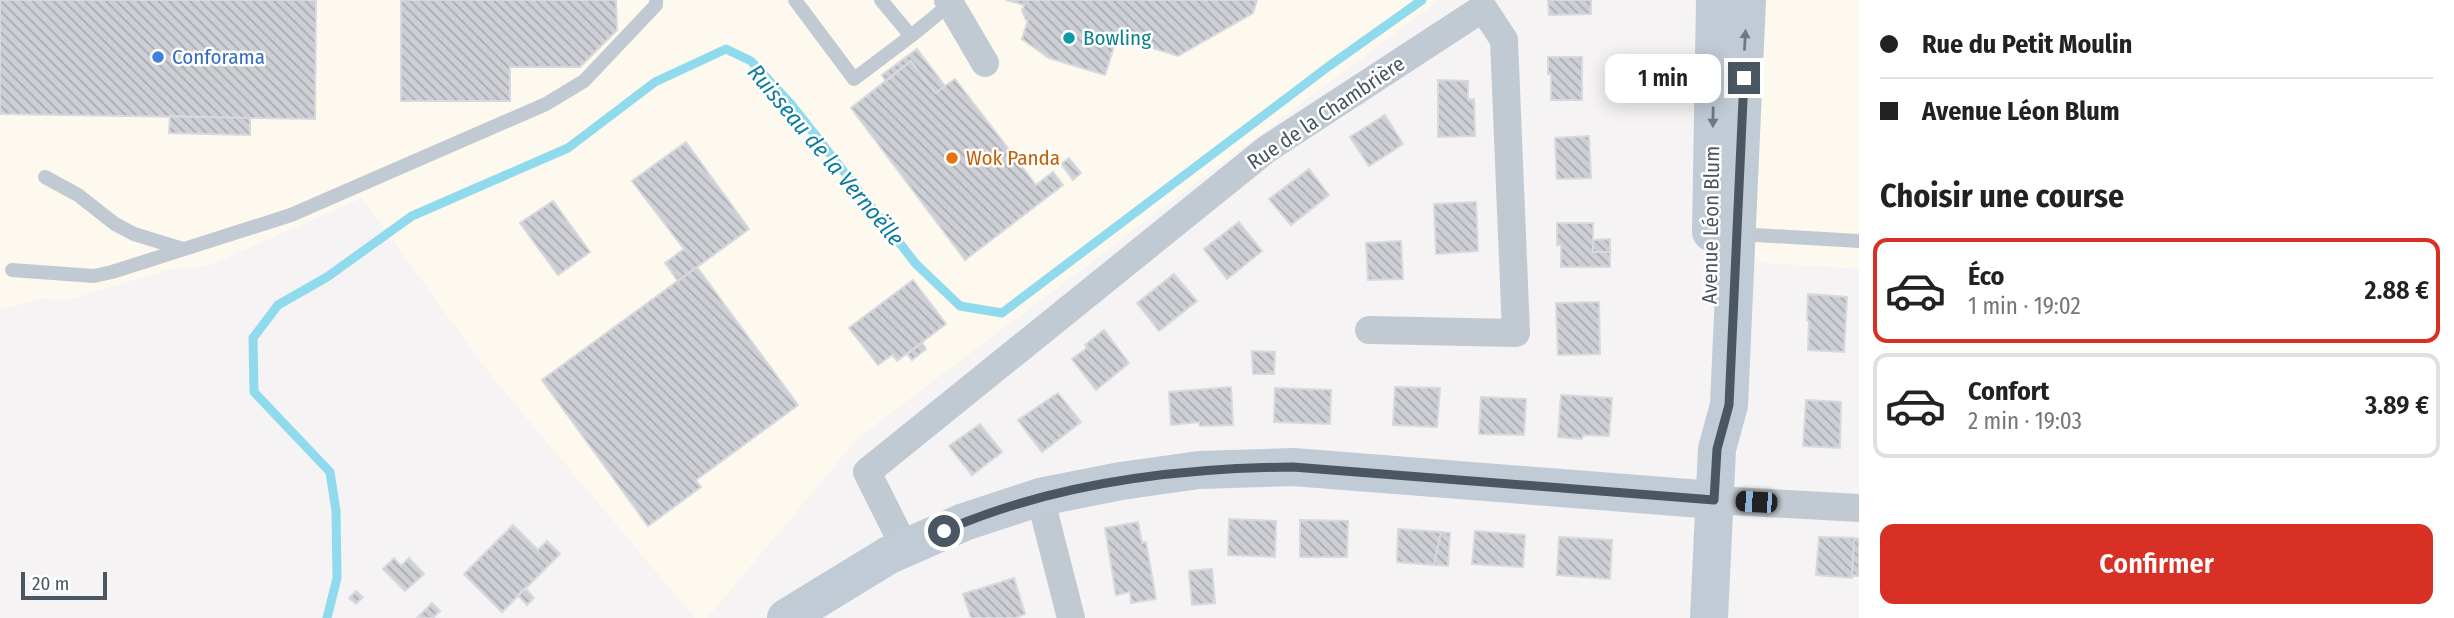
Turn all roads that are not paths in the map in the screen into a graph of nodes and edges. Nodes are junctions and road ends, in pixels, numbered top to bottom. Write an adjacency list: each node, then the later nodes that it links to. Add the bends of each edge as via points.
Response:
1 (656, 0): 12 (lane, via 583,81 546,104 291,215)
2 (795, 0): 7 (lane, via 854,79)
3 (881, 0): 7 (lane)
4 (1715, 0): 15 (main road, Avenue Léon Blum, one-way to 15, via 1708,404)
5 (1747, 0): 10 (main road, Avenue Léon Blum, one-way to 5)
6 (949, 2): 7 (lane); 8 (street)
7 (911, 36)
8 (985, 63)
9 (45, 177): 12 (lane, via 134,234)
10 (1737, 234): 11 (lane); 15 (main road, Avenue Léon Blum, via 1729,405)
11 (1859, 240)
12 (185, 249): 13 (lane, via 94,276)
13 (12, 270)
14 (1369, 330): 19 (street, Rue de la Chambrière, via 1516,333 1504,40 1483,8 1268,149 867,472)
15 (1717, 449): 17 (main road, Avenue Léon Blum)
16 (1040, 497): 17 (main road, via 1199,470 1293,467); 19 (main road); 21 (street)
17 (1714, 500): 18 (street); 22 (main road, Avenue Léon Blum)
18 (1859, 508)
19 (905, 548): 20 (main road)
20 (786, 618)
21 (1071, 618)
22 (1709, 618)

